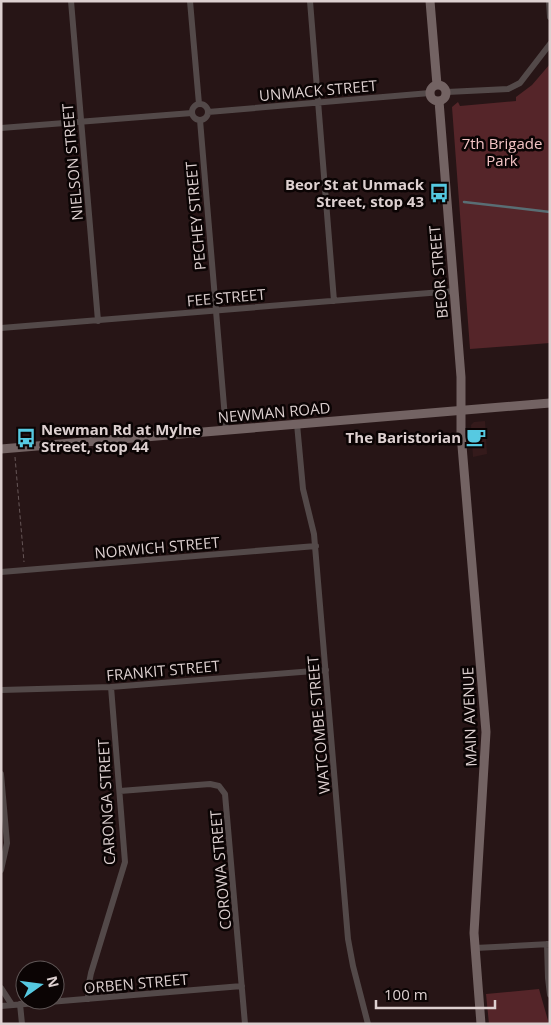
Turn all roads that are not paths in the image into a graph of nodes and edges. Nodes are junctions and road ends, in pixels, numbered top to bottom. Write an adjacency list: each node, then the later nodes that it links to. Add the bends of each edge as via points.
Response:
1 (71, 1): 17 (street, NIELSON STREET)
2 (190, 1): 13 (street)
3 (310, 1): 12 (street)
4 (430, 1): 8 (street)
5 (548, 1): 6 (street)
6 (550, 17)
7 (550, 44): 9 (street, via 514,87)
8 (437, 85): 9 (street); 10 (street)
9 (447, 92): 11 (street, via 446,98)
10 (430, 93): 11 (street); 12 (street, UNMACK STREET)
11 (438, 101): 19 (street, BEOR STREET)
12 (319, 102): 14 (street, UNMACK STREET); 20 (street)
13 (199, 104): 14 (street, via 204,105); 15 (street, via 194,106)
14 (208, 112): 16 (street, via 205,119)
15 (192, 113): 16 (street, via 195,119); 17 (street)
16 (200, 120): 21 (street, PECHEY STREET)
17 (81, 122): 18 (street); 22 (street, NIELSON STREET)
18 (1, 128)
19 (454, 291): 20 (street, FEE STREET); 25 (street, BEOR STREET)
20 (334, 301): 21 (street, FEE STREET)
21 (215, 311): 22 (street, FEE STREET); 27 (street, PECHEY STREET)
22 (98, 321): 23 (street, FEE STREET)
23 (1, 328)
24 (550, 403): 25 (street, NEWMAN ROAD)
25 (461, 410): 26 (street, NEWMAN ROAD); 38 (street, MAIN AVENUE, via 486,732)
26 (297, 424): 27 (street, NEWMAN ROAD); 29 (street, WATCOMBE STREET, via 303,489)
27 (226, 430): 28 (street, NEWMAN ROAD)
28 (1, 449)
29 (316, 546): 30 (street, NORWICH STREET); 31 (street, WATCOMBE STREET)
30 (1, 572)
31 (326, 670): 32 (street, FRANKIT STREET); 50 (street, WATCOMBE STREET, via 348,939)
32 (111, 688): 33 (street, FRANKIT STREET); 35 (street, CARONGA STREET)
33 (1, 690)
34 (1, 774): 36 (street, via 7,844)
35 (120, 791): 39 (street, COROWA STREET, via 210,784 219,786 225,794); 42 (street, CARONGA STREET, via 125,862 90,978)
36 (1, 870)
37 (549, 944): 38 (street); 41 (street)
38 (475, 948): 51 (street, MAIN AVENUE)
39 (242, 986): 42 (street, ORBEN STREET); 49 (street, COROWA STREET)
40 (1, 988): 44 (street)
41 (550, 995)
42 (88, 999): 43 (street, ORBEN STREET)
43 (65, 1001)
44 (12, 1005): 45 (street, ORBEN STREET); 46 (street, ORBEN STREET)
45 (15, 1005)
46 (1, 1006)
47 (21, 1010): 48 (street)
48 (22, 1024)
49 (245, 1024)
50 (368, 1024)
51 (481, 1024)

